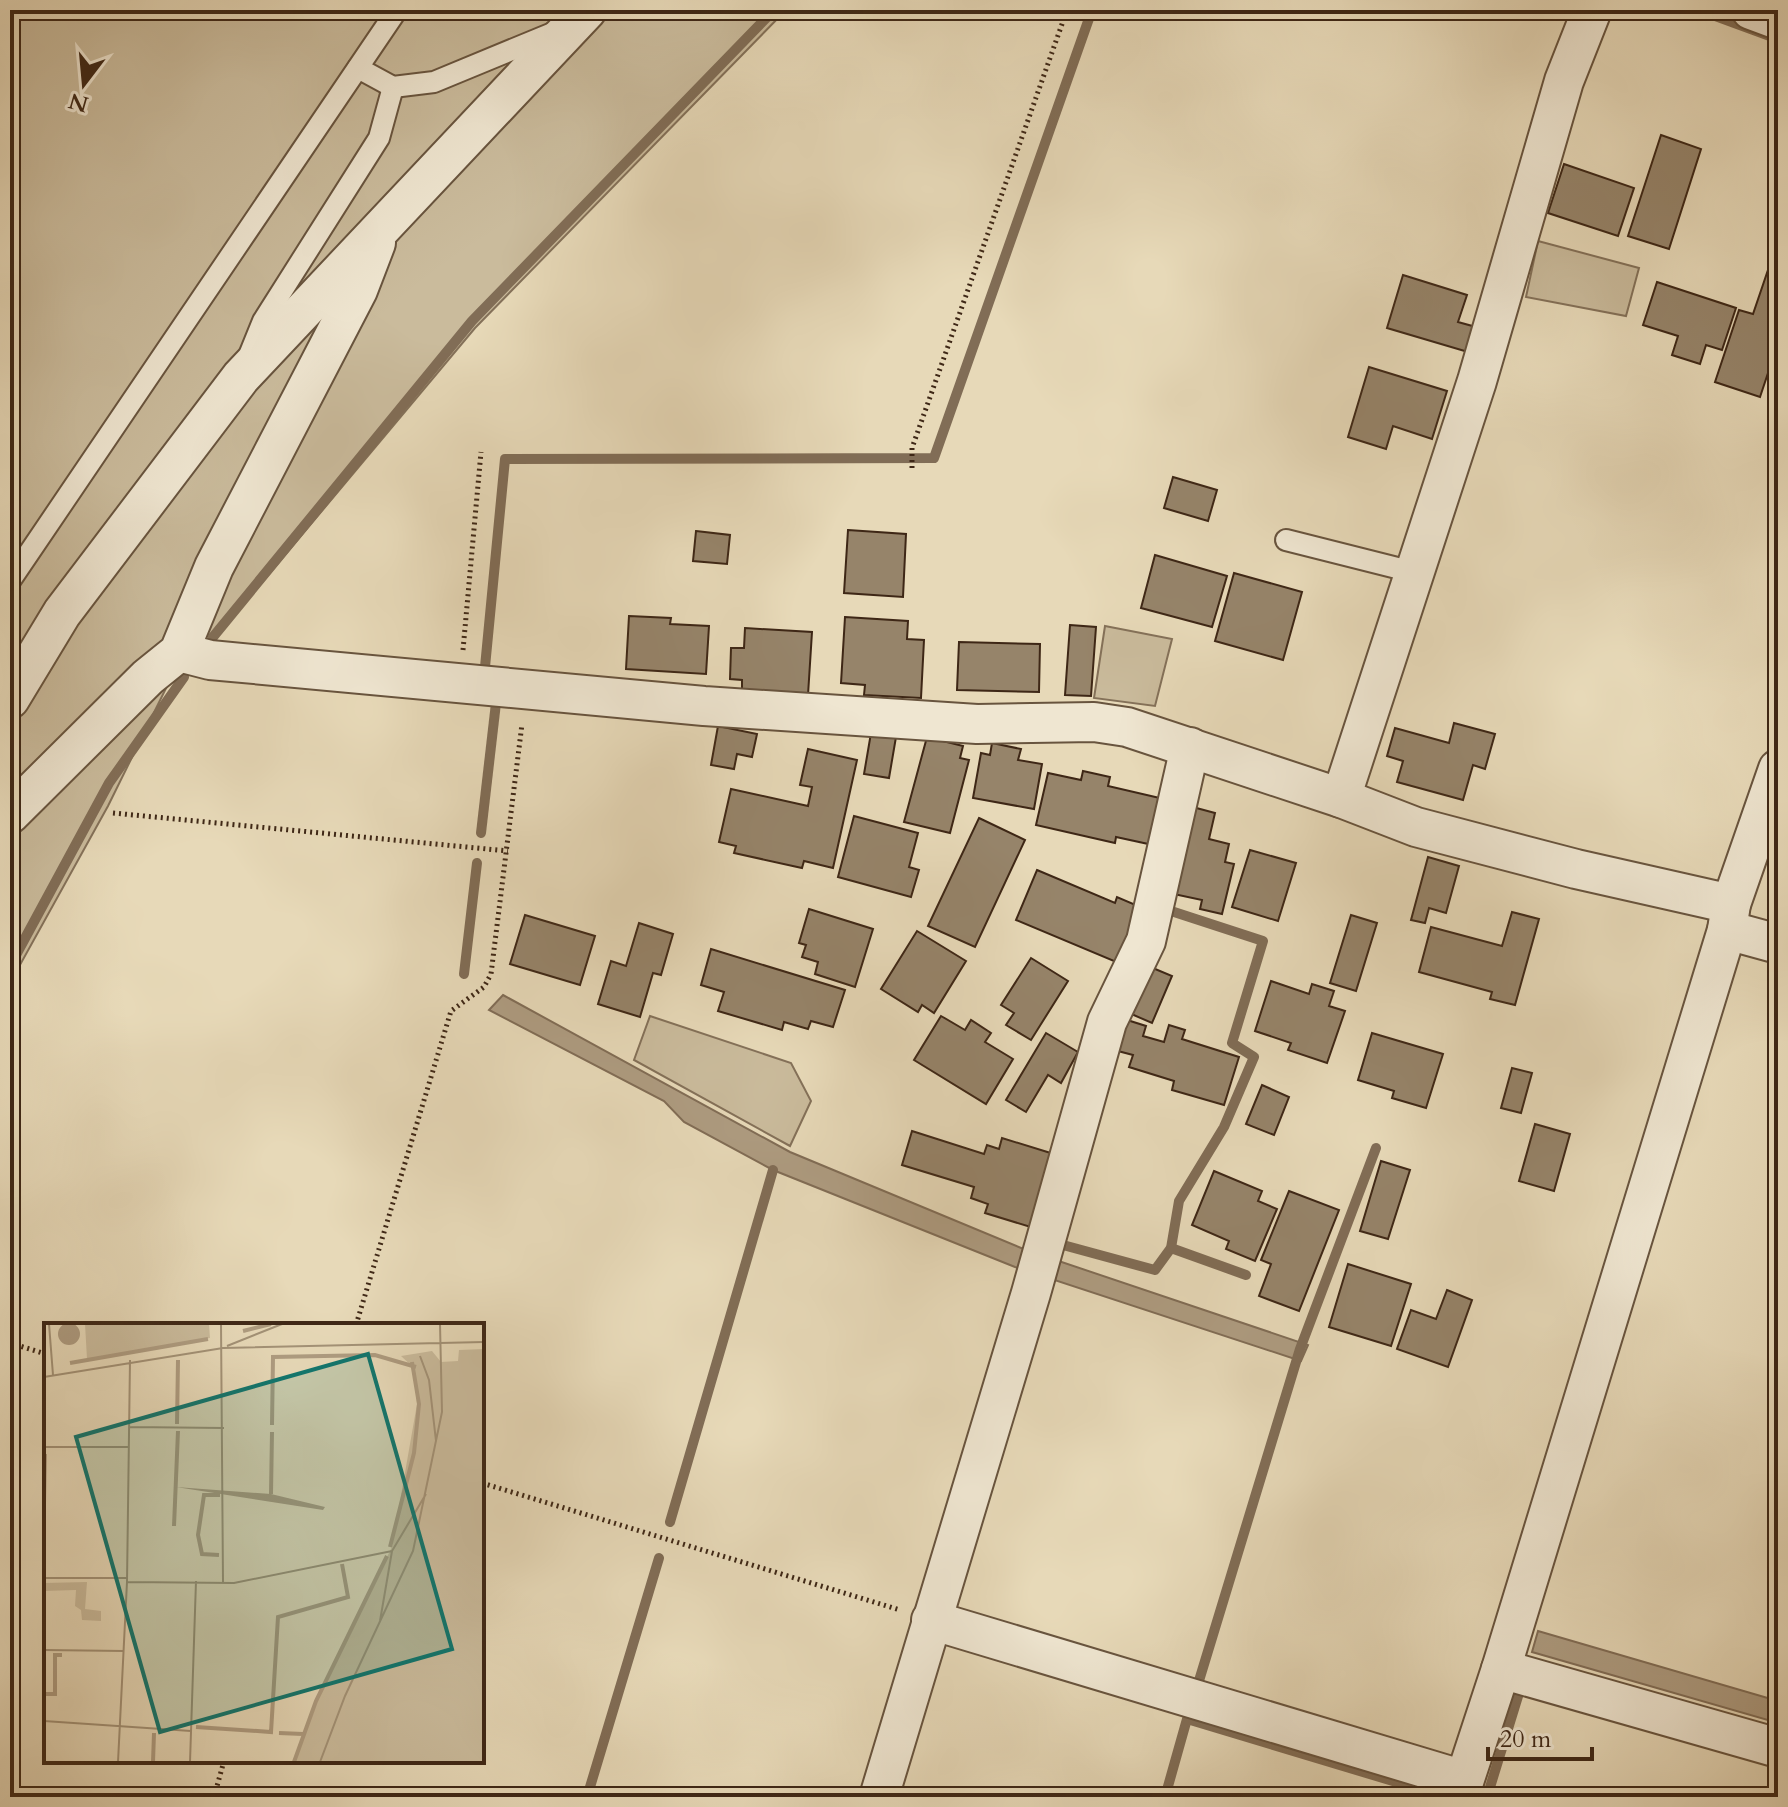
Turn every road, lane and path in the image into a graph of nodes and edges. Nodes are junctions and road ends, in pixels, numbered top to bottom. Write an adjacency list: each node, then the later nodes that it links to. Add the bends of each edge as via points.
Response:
1 (397, 10): 7 (lane)
2 (1067, 10): 12 (path, via 912,448)
3 (1592, 10): 14 (street, via 1564,81 1482,366)
4 (1751, 10): 6 (street)
5 (581, 17): 8 (lane, via 434,82); 9 (street)
6 (1778, 20)
7 (358, 68): 8 (lane); 15 (lane)
8 (393, 87): 10 (lane, via 379,138 263,321)
9 (384, 223): 10 (street); 16 (street, via 358,290 214,567)
10 (241, 377): 19 (street, via 62,613)
11 (481, 452): 17 (path)
12 (912, 468)
13 (1286, 540): 14 (lane)
14 (1413, 572): 22 (street)
15 (10, 581)
16 (179, 652): 17 (street, via 210,660); 24 (street)
17 (460, 683): 18 (street)
18 (526, 691): 20 (street, via 977,724 1094,722); 25 (path)
19 (10, 699)
20 (1190, 747): 22 (street); 32 (street, via 1146,941 1107,1022)
21 (1778, 769): 26 (street)
22 (1341, 798): 26 (street, via 1416,827)
23 (113, 813): 25 (path)
24 (10, 814)
25 (508, 851): 28 (path, via 491,974 484,987 451,1011)
26 (1729, 917): 27 (street); 33 (street)
27 (1778, 944)
28 (357, 1323)
29 (10, 1343): 30 (path)
30 (44, 1353)
31 (484, 1484): 32 (path)
32 (931, 1620): 36 (street); 38 (street)
33 (1501, 1669): 34 (street); 36 (street)
34 (1778, 1748)
35 (223, 1763): 37 (path)
36 (1462, 1789)
37 (214, 1797)
38 (879, 1797)

